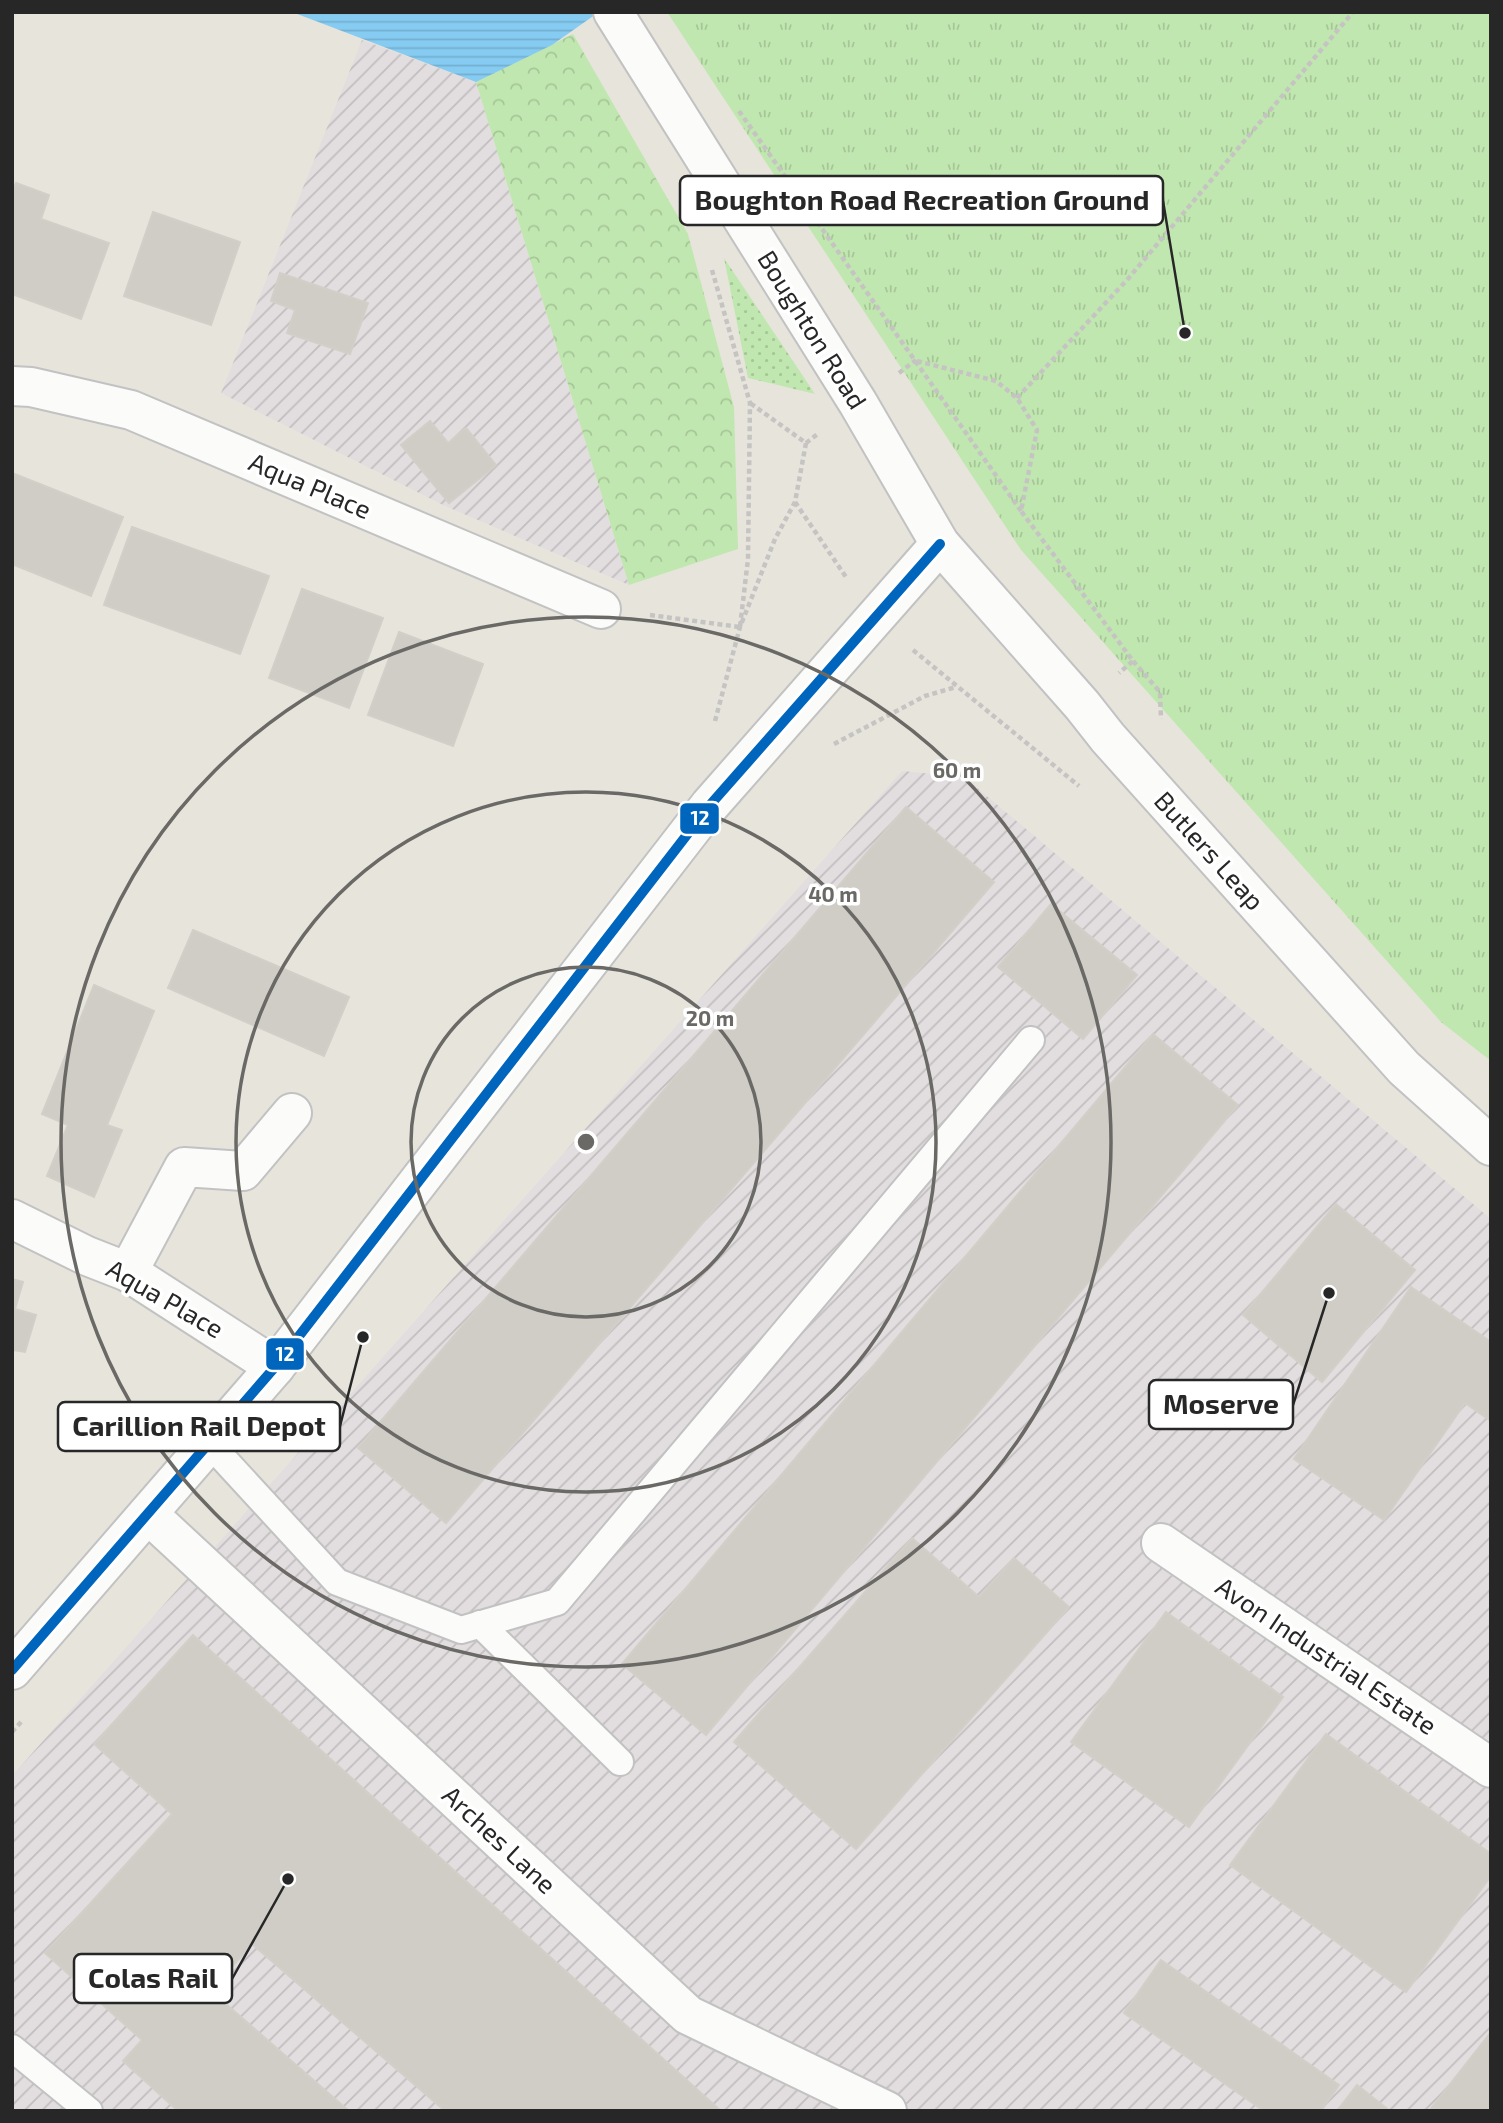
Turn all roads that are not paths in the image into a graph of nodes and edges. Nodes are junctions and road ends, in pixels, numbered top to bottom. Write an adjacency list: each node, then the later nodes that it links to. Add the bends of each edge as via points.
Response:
1 (617, 18): 3 (street, Boughton Road, via 858,403)
2 (12, 386): 4 (street, Aqua Place, via 131,410)
3 (940, 544): 7 (street, Butlers Leap, via 1404,1068); 10 (street, via 710,805)
4 (601, 609)
5 (1031, 1040): 14 (lane, via 557,1602)
6 (292, 1113): 9 (street, via 243,1171 184,1167)
7 (1491, 1146)
8 (12, 1219): 9 (street, Aqua Place)
9 (128, 1272): 10 (street, Aqua Place)
10 (275, 1367): 11 (street)
11 (209, 1443): 12 (street); 14 (lane, via 337,1582 461,1630)
12 (148, 1514): 15 (street); 20 (street, Arches Lane, via 688,2015)
13 (1161, 1543): 17 (street, Avon Industrial Estate)
14 (480, 1624): 16 (lane)
15 (12, 1670)
16 (620, 1762)
17 (1491, 1768)
18 (12, 2048): 19 (lane)
19 (89, 2111)
20 (887, 2111)

